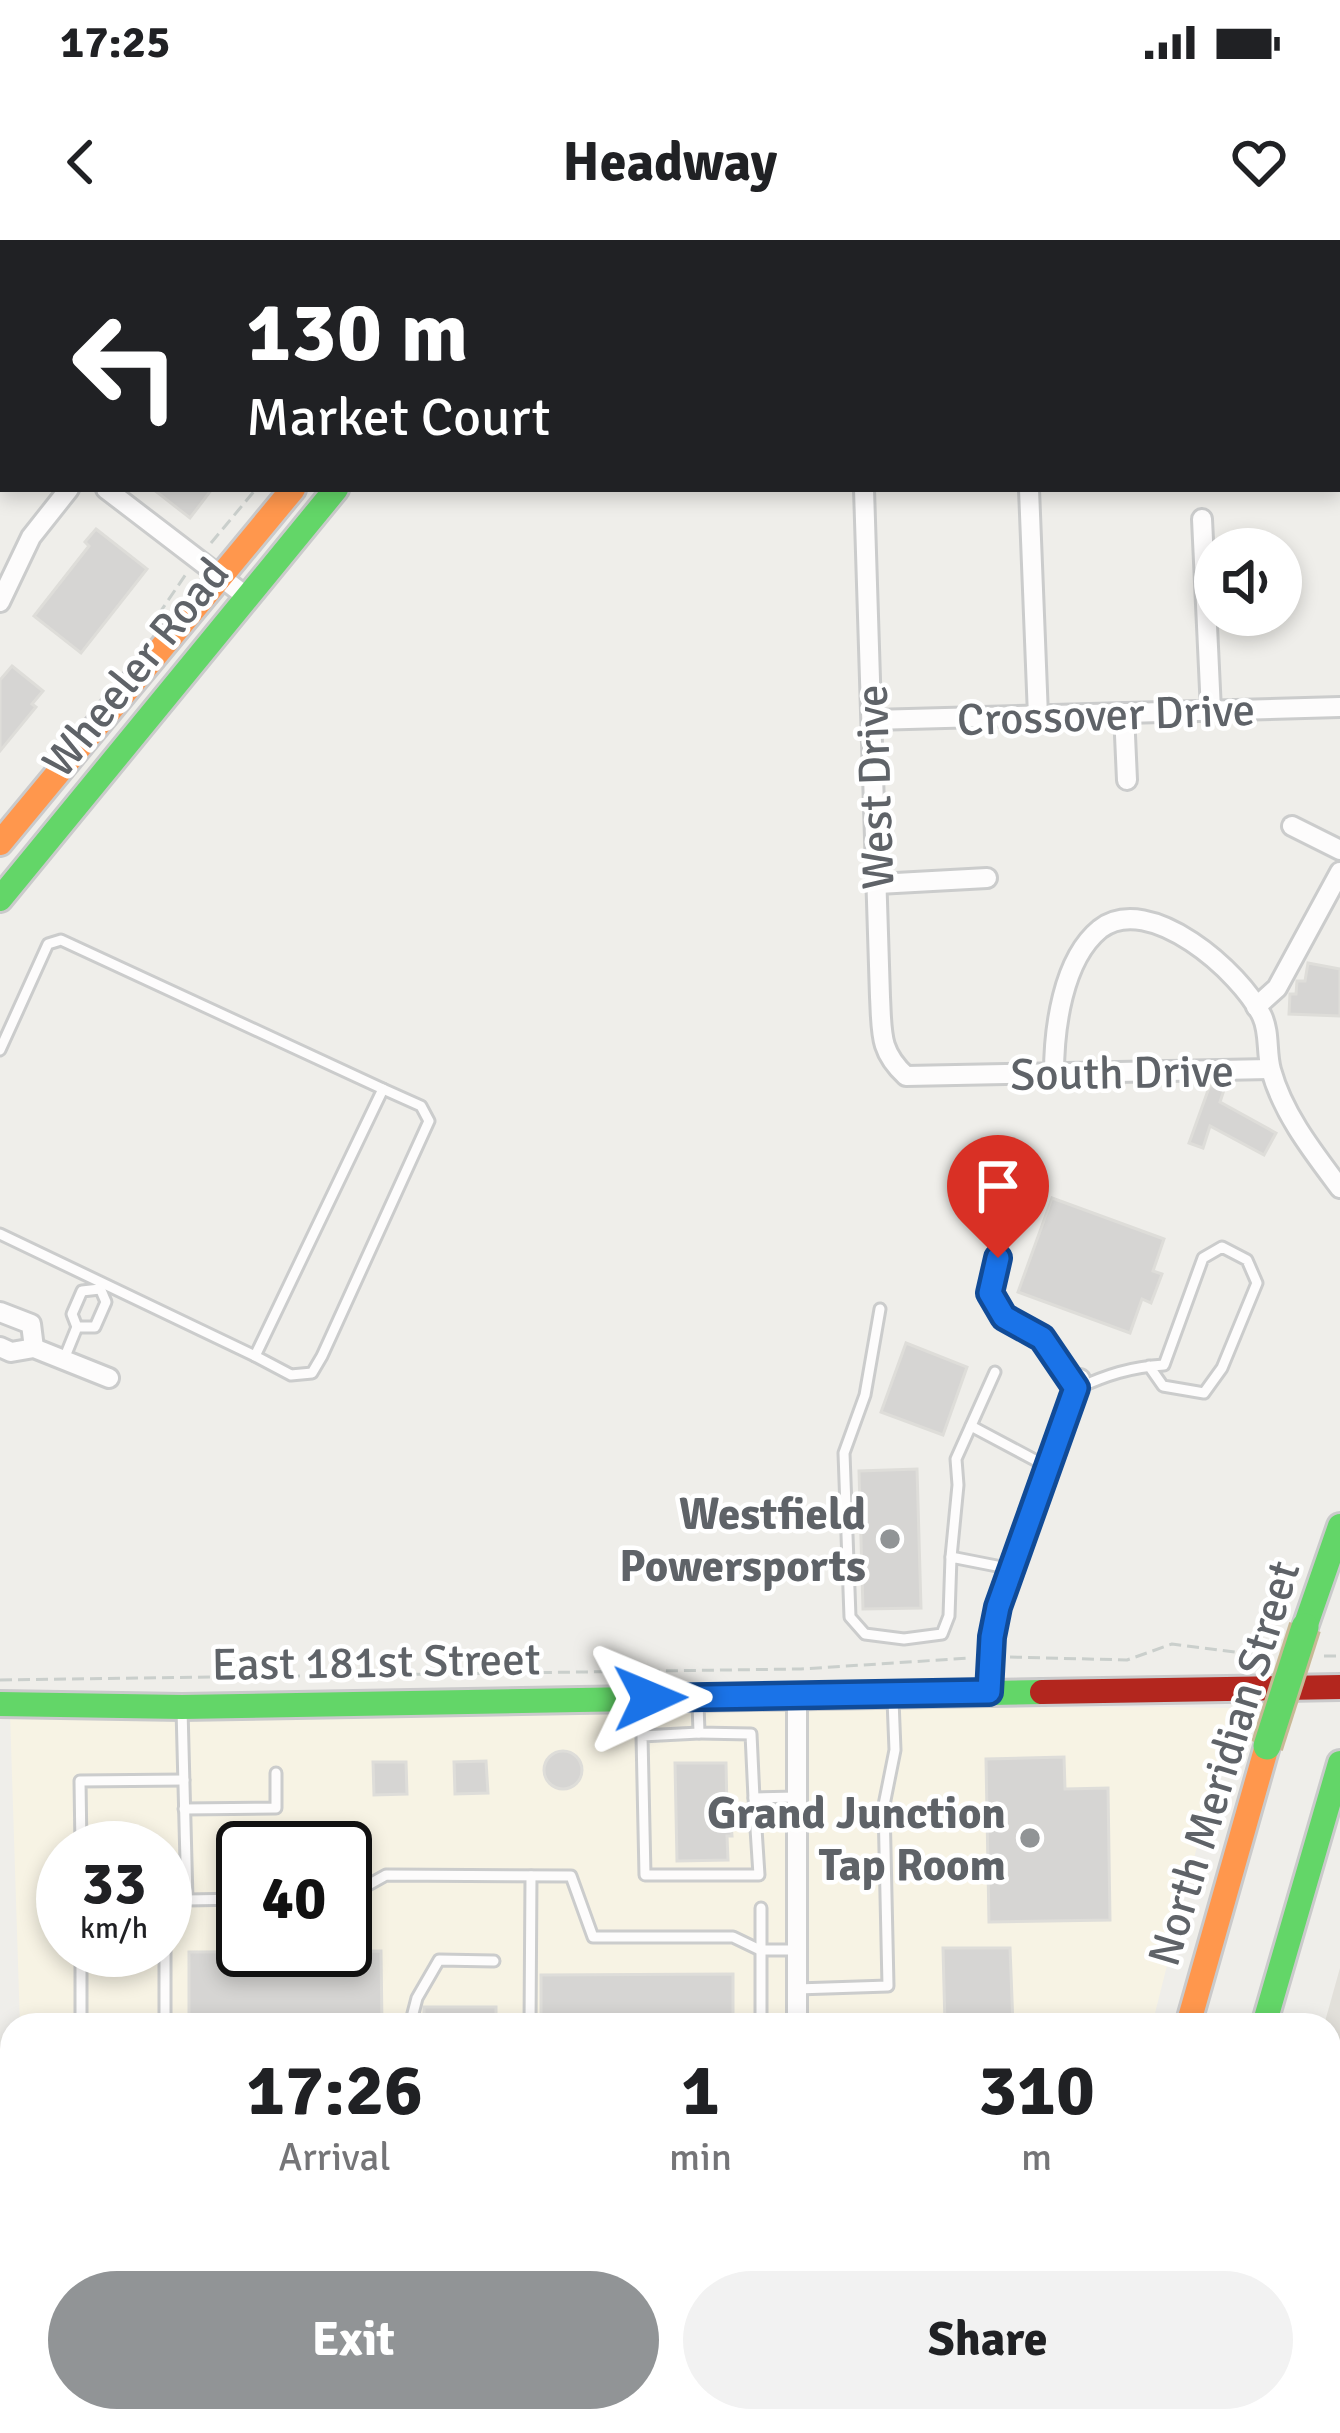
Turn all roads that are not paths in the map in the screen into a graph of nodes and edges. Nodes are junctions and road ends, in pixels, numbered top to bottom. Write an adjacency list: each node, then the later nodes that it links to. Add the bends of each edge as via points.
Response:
1 (68, 492): 10 (street, via 31,537)
2 (110, 492): 8 (street)
3 (291, 492): 8 (main road, Wheeler Road)
4 (334, 492): 9 (main road, Wheeler Road)
5 (864, 492): 15 (street, West Drive)
6 (1029, 492): 14 (street)
7 (1202, 519): 12 (street)
8 (221, 578): 9 (street); 18 (main road, Wheeler Road)
9 (247, 597): 23 (main road, Wheeler Road)
10 (0, 602)
11 (1340, 707): 12 (street, Crossover Drive)
12 (1211, 711): 13 (street, Crossover Drive)
13 (1124, 713): 14 (street, Crossover Drive); 16 (street)
14 (1038, 716): 15 (street, Crossover Drive)
15 (872, 720): 22 (street, West Drive)
16 (1127, 780)
17 (1292, 826): 19 (street)
18 (3, 832)
19 (1340, 850)
20 (1340, 872): 24 (street, via 1276,988)
21 (987, 878): 22 (street)
22 (878, 884): 28 (street, West Drive, via 882,1036 889,1061)
23 (0, 898)
24 (1256, 1007): 26 (street); 27 (street, via 1180,933 1147,919 1112,922 1076,964 1056,1016)
25 (0, 1050): 29 (lane, via 49,944 62,940)
26 (1270, 1069): 27 (street, South Drive); 30 (street, South Drive)
27 (1054, 1074): 28 (street, South Drive)
28 (906, 1076)
29 (383, 1090): 39 (lane); 39 (lane, via 421,1106 429,1121 322,1356 312,1372 291,1375)
30 (1340, 1188)
31 (0, 1234): 33 (lane)
32 (998, 1258): 44 (lane, via 990,1293 1004,1317 1042,1338)
33 (102, 1286): 36 (lane, via 82,1291 71,1314); 36 (lane, via 106,1302 95,1328); 39 (lane)
34 (880, 1309): 48 (lane, via 865,1395 844,1454 850,1617 865,1634 942,1634)
35 (0, 1312): 38 (street, via 31,1324)
36 (77, 1328): 40 (lane)
37 (0, 1347): 38 (street)
38 (34, 1348): 40 (street)
39 (256, 1356)
40 (64, 1359): 43 (street)
41 (1149, 1366): 41 (lane, via 1164,1365 1203,1258 1222,1247 1247,1260 1257,1283 1204,1394 1163,1386); 44 (lane)
42 (995, 1372): 45 (lane)
43 (109, 1378)
44 (1078, 1384): 46 (street)
45 (970, 1426): 46 (lane); 48 (lane, via 956,1459)
46 (1048, 1468): 49 (street)
47 (1340, 1526): 81 (main road, North Meridian Street, bridge)
48 (951, 1557): 49 (lane)
49 (1012, 1569): 51 (street, via 998,1607)
50 (1335, 1687): 51 (main road, East 181st Street)
51 (989, 1692): 52 (main road, East 181st Street)
52 (893, 1694): 53 (main road, East 181st Street); 74 (lane, via 895,1750 884,1804 888,1986)
53 (796, 1696): 54 (main road, East 181st Street); 61 (street)
54 (698, 1697): 56 (main road, East 181st Street); 57 (lane)
55 (0, 1704): 56 (main road, East 181st Street)
56 (182, 1707): 60 (lane)
57 (699, 1733): 62 (lane, via 751,1734); 62 (lane, via 642,1736 645,1875 759,1875)
58 (1340, 1763): 82 (main road)
59 (276, 1774): 63 (lane, via 277,1808)
60 (184, 1780): 63 (lane); 64 (lane, via 80,1781)
61 (797, 1797): 62 (lane); 70 (street)
62 (754, 1798)
63 (184, 1809): 65 (lane)
64 (81, 1821)
65 (184, 1821)
66 (531, 1876): 67 (lane, via 386,1874); 69 (lane, via 571,1876 593,1937 733,1937); 78 (lane)
67 (372, 1882)
68 (761, 1908): 69 (lane)
69 (760, 1950): 70 (lane); 79 (lane)
70 (797, 1950): 74 (street)
71 (494, 1961): 77 (lane, via 439,1960)
72 (81, 1977): 75 (lane)
73 (165, 1977): 76 (lane)
74 (797, 1989): 80 (street)
75 (81, 2013)
76 (165, 2013)
77 (414, 2013)
78 (530, 2013)
79 (761, 2013)
80 (797, 2013)
81 (1191, 2013)
82 (1267, 2013)

